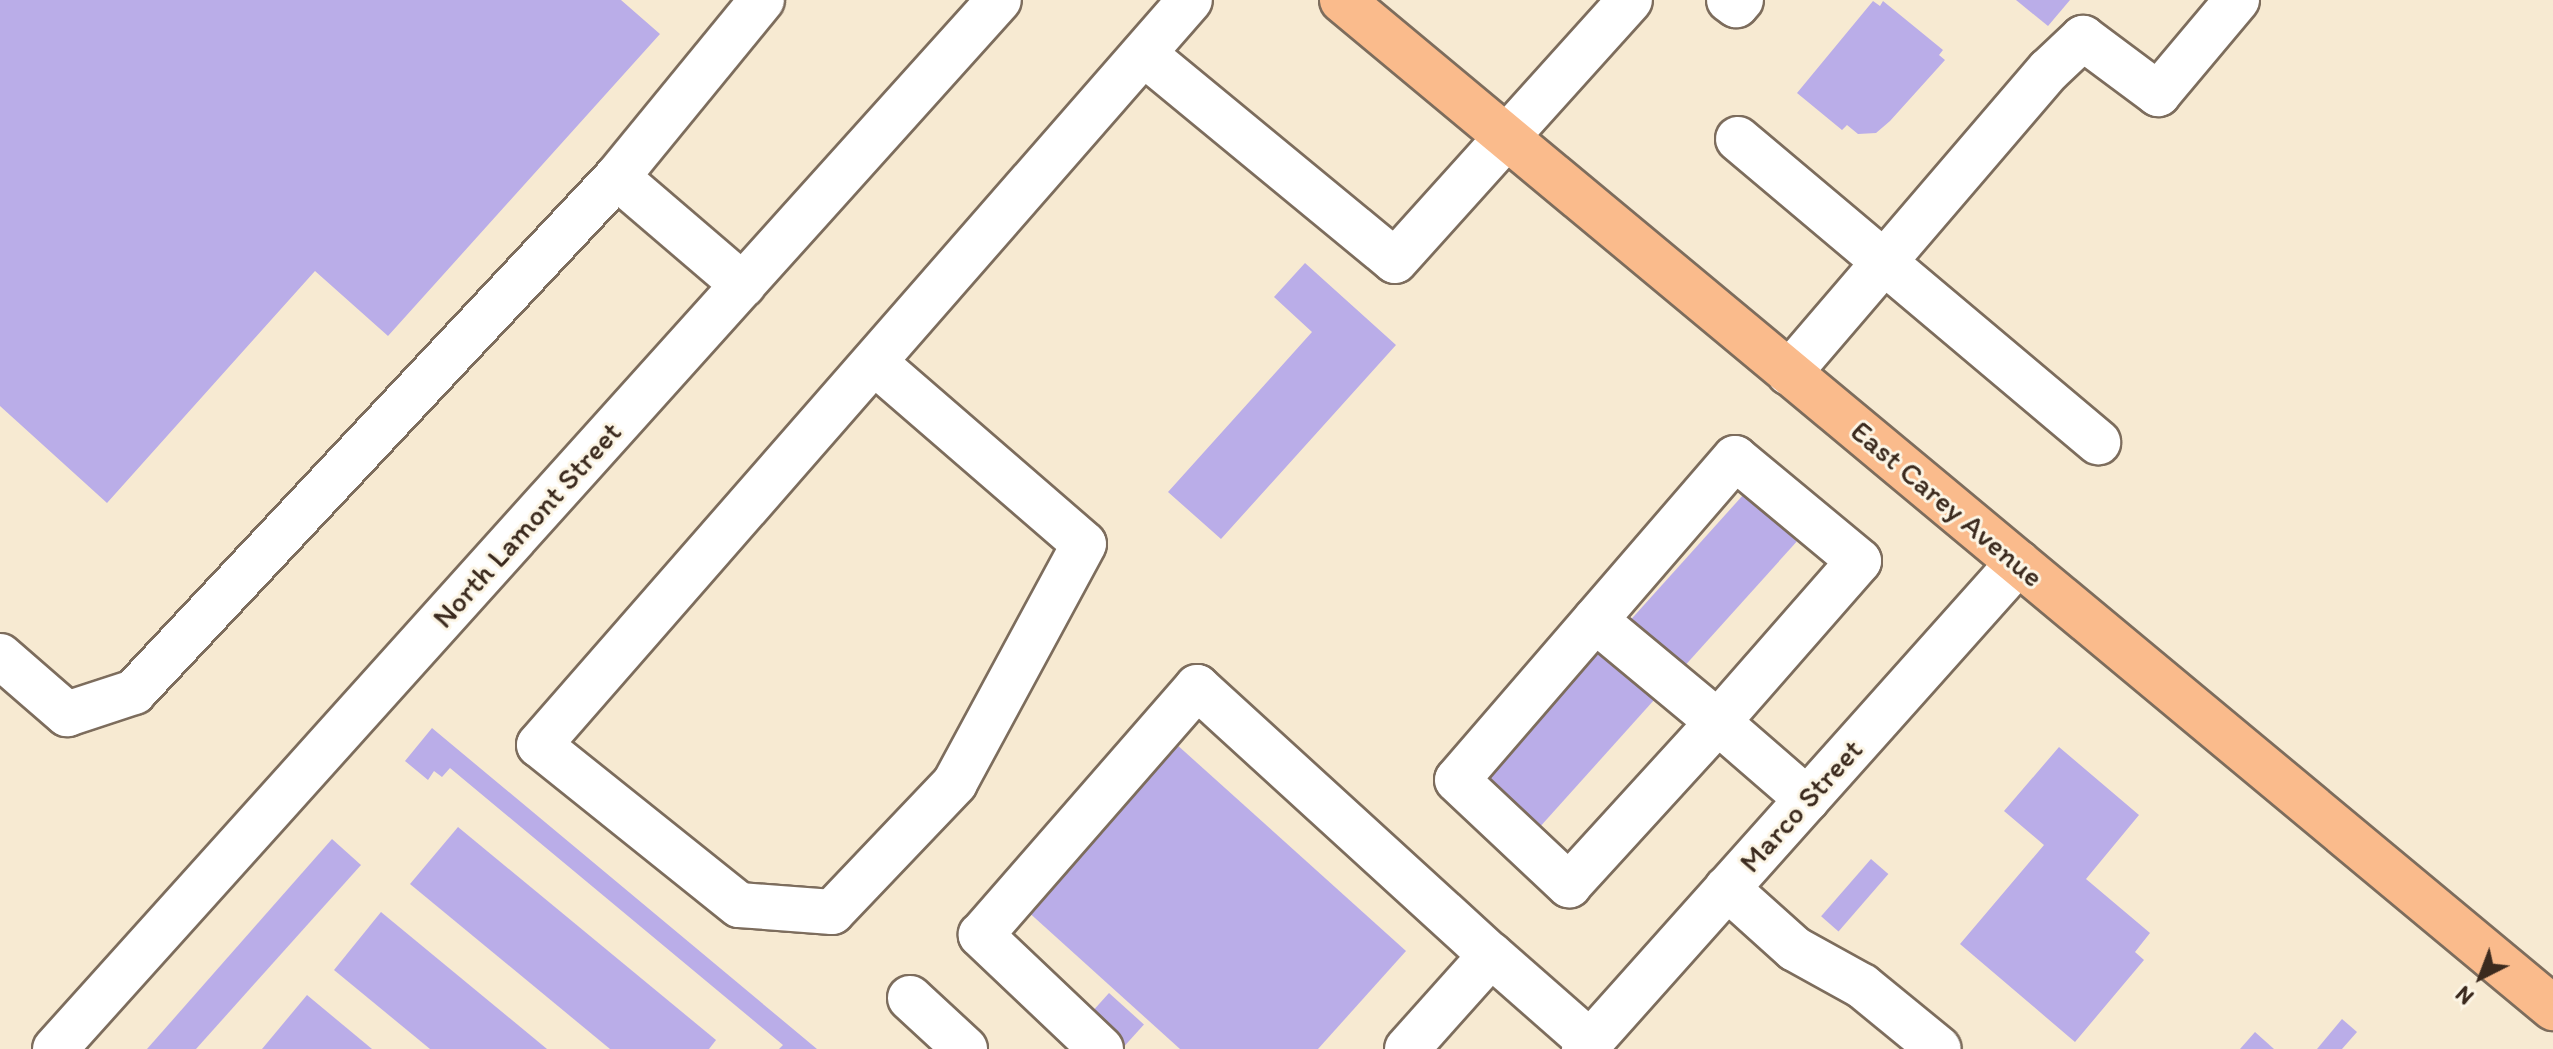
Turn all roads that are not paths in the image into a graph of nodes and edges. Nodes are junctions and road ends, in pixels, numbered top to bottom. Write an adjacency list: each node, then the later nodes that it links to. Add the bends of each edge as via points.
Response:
1 (762, 0): 12 (street)
2 (999, 0): 14 (street, North Lamont Street)
3 (1190, 0): 9 (street)
4 (1342, 0): 10 (main road, East Carey Avenue)
5 (1630, 0): 10 (street)
6 (1729, 0): 7 (street, via 1736,5)
7 (1741, 0)
8 (2237, 0): 13 (street, via 2158,94 2083,38 2049,70)
9 (1144, 54): 10 (street, via 1395,261); 15 (street)
10 (1503, 135): 16 (main road, East Carey Avenue)
11 (1738, 139): 13 (street)
12 (617, 177): 14 (street); 20 (street, via 134,692 67,714)
13 (1888, 263): 16 (street); 17 (street)
14 (743, 285): 28 (street, North Lamont Street)
15 (875, 363): 15 (street, via 539,745 739,905 832,912 955,783 1084,544)
16 (1789, 373): 18 (main road, East Carey Avenue)
17 (2098, 442)
18 (2018, 563): 22 (street, Marco Street); 26 (main road, East Carey Avenue)
19 (1595, 620): 21 (street); 21 (street, via 1457,780 1569,885); 21 (street, via 1735,458 1859,561)
20 (0, 656)
21 (1718, 722): 22 (street)
22 (1807, 799): 23 (street, Marco Street)
23 (1727, 888): 27 (street, Marco Street); 32 (street, via 1795,949 1862,986)
24 (1491, 955): 27 (street); 30 (street, via 1197,687 981,935); 31 (street)
25 (910, 998): 29 (street)
26 (2553, 1008)
27 (1587, 1046)
28 (55, 1049)
29 (965, 1049)
30 (1101, 1049)
31 (1407, 1049)
32 (1939, 1049)

